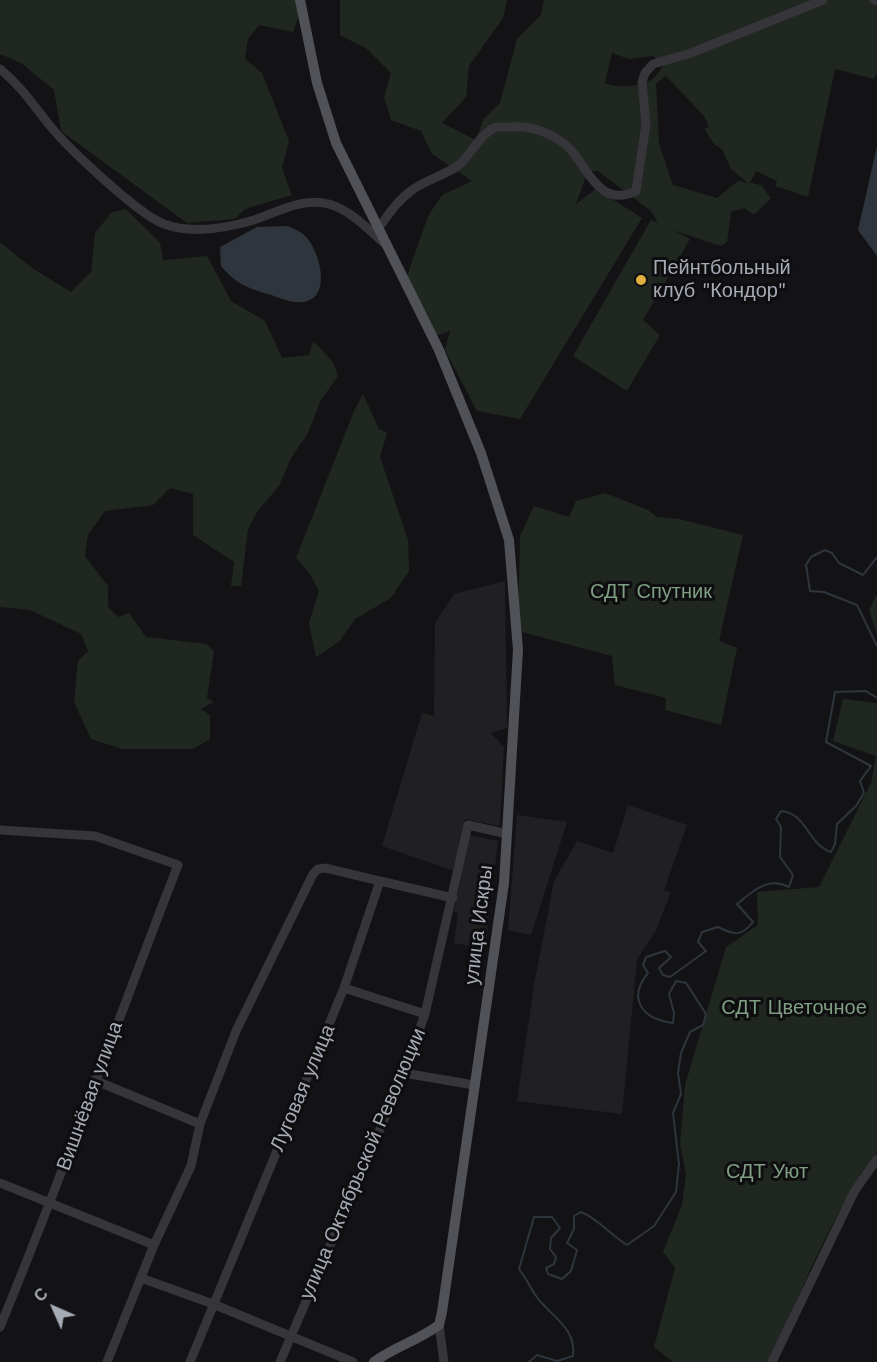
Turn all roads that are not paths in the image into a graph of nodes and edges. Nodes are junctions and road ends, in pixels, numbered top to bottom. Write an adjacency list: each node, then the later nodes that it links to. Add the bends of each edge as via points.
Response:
1 (300, 0): 4 (main road, улица Искры, via 317,83 336,143)
2 (823, 0): 4 (street, via 691,53 653,64 642,82 646,124 636,191 625,196 605,192 588,177 570,149 546,133 521,126 494,128 461,163 412,190)
3 (0, 69): 5 (street, via 20,85 52,128 153,220 199,229 254,220 296,205 328,204 353,216)
4 (378, 229): 5 (main road, улица Искры)
5 (384, 243): 7 (main road, улица Искры, via 439,350 481,453 509,540 518,650)
6 (0, 830): 13 (street, Вишнёвая улица, via 95,836 178,865)
7 (507, 834): 9 (street, улица Октябрьской Революции, via 468,825); 14 (main road, улица Искры, via 496,953)
8 (380, 881): 9 (street); 10 (street, Луговая улица); 15 (street, via 326,868 313,874 236,1031)
9 (453, 898): 11 (street, улица Октябрьской Революции)
10 (344, 988): 11 (street); 21 (street, Луговая улица)
11 (425, 1014): 12 (street, улица Октябрьской Революции)
12 (404, 1072): 14 (street); 24 (street, улица Октябрьской Революции)
13 (94, 1080): 15 (street); 18 (street, Вишнёвая улица)
14 (474, 1085): 22 (main road, улица Искры)
15 (200, 1124): 19 (street, via 191,1166)
16 (877, 1160): 31 (street, via 854,1192)
17 (0, 1183): 18 (street)
18 (51, 1204): 19 (street); 23 (street, Вишнёвая улица)
19 (154, 1245): 20 (street)
20 (141, 1278): 21 (street); 25 (street)
21 (213, 1304): 24 (street); 26 (street, Луговая улица)
22 (439, 1325): 29 (main road); 30 (street)
23 (0, 1327)
24 (291, 1336): 27 (street, улица Октябрьской Революции); 28 (street)
25 (107, 1362)
26 (190, 1362)
27 (279, 1362)
28 (353, 1362)
29 (374, 1362)
30 (444, 1362)
31 (772, 1362)

